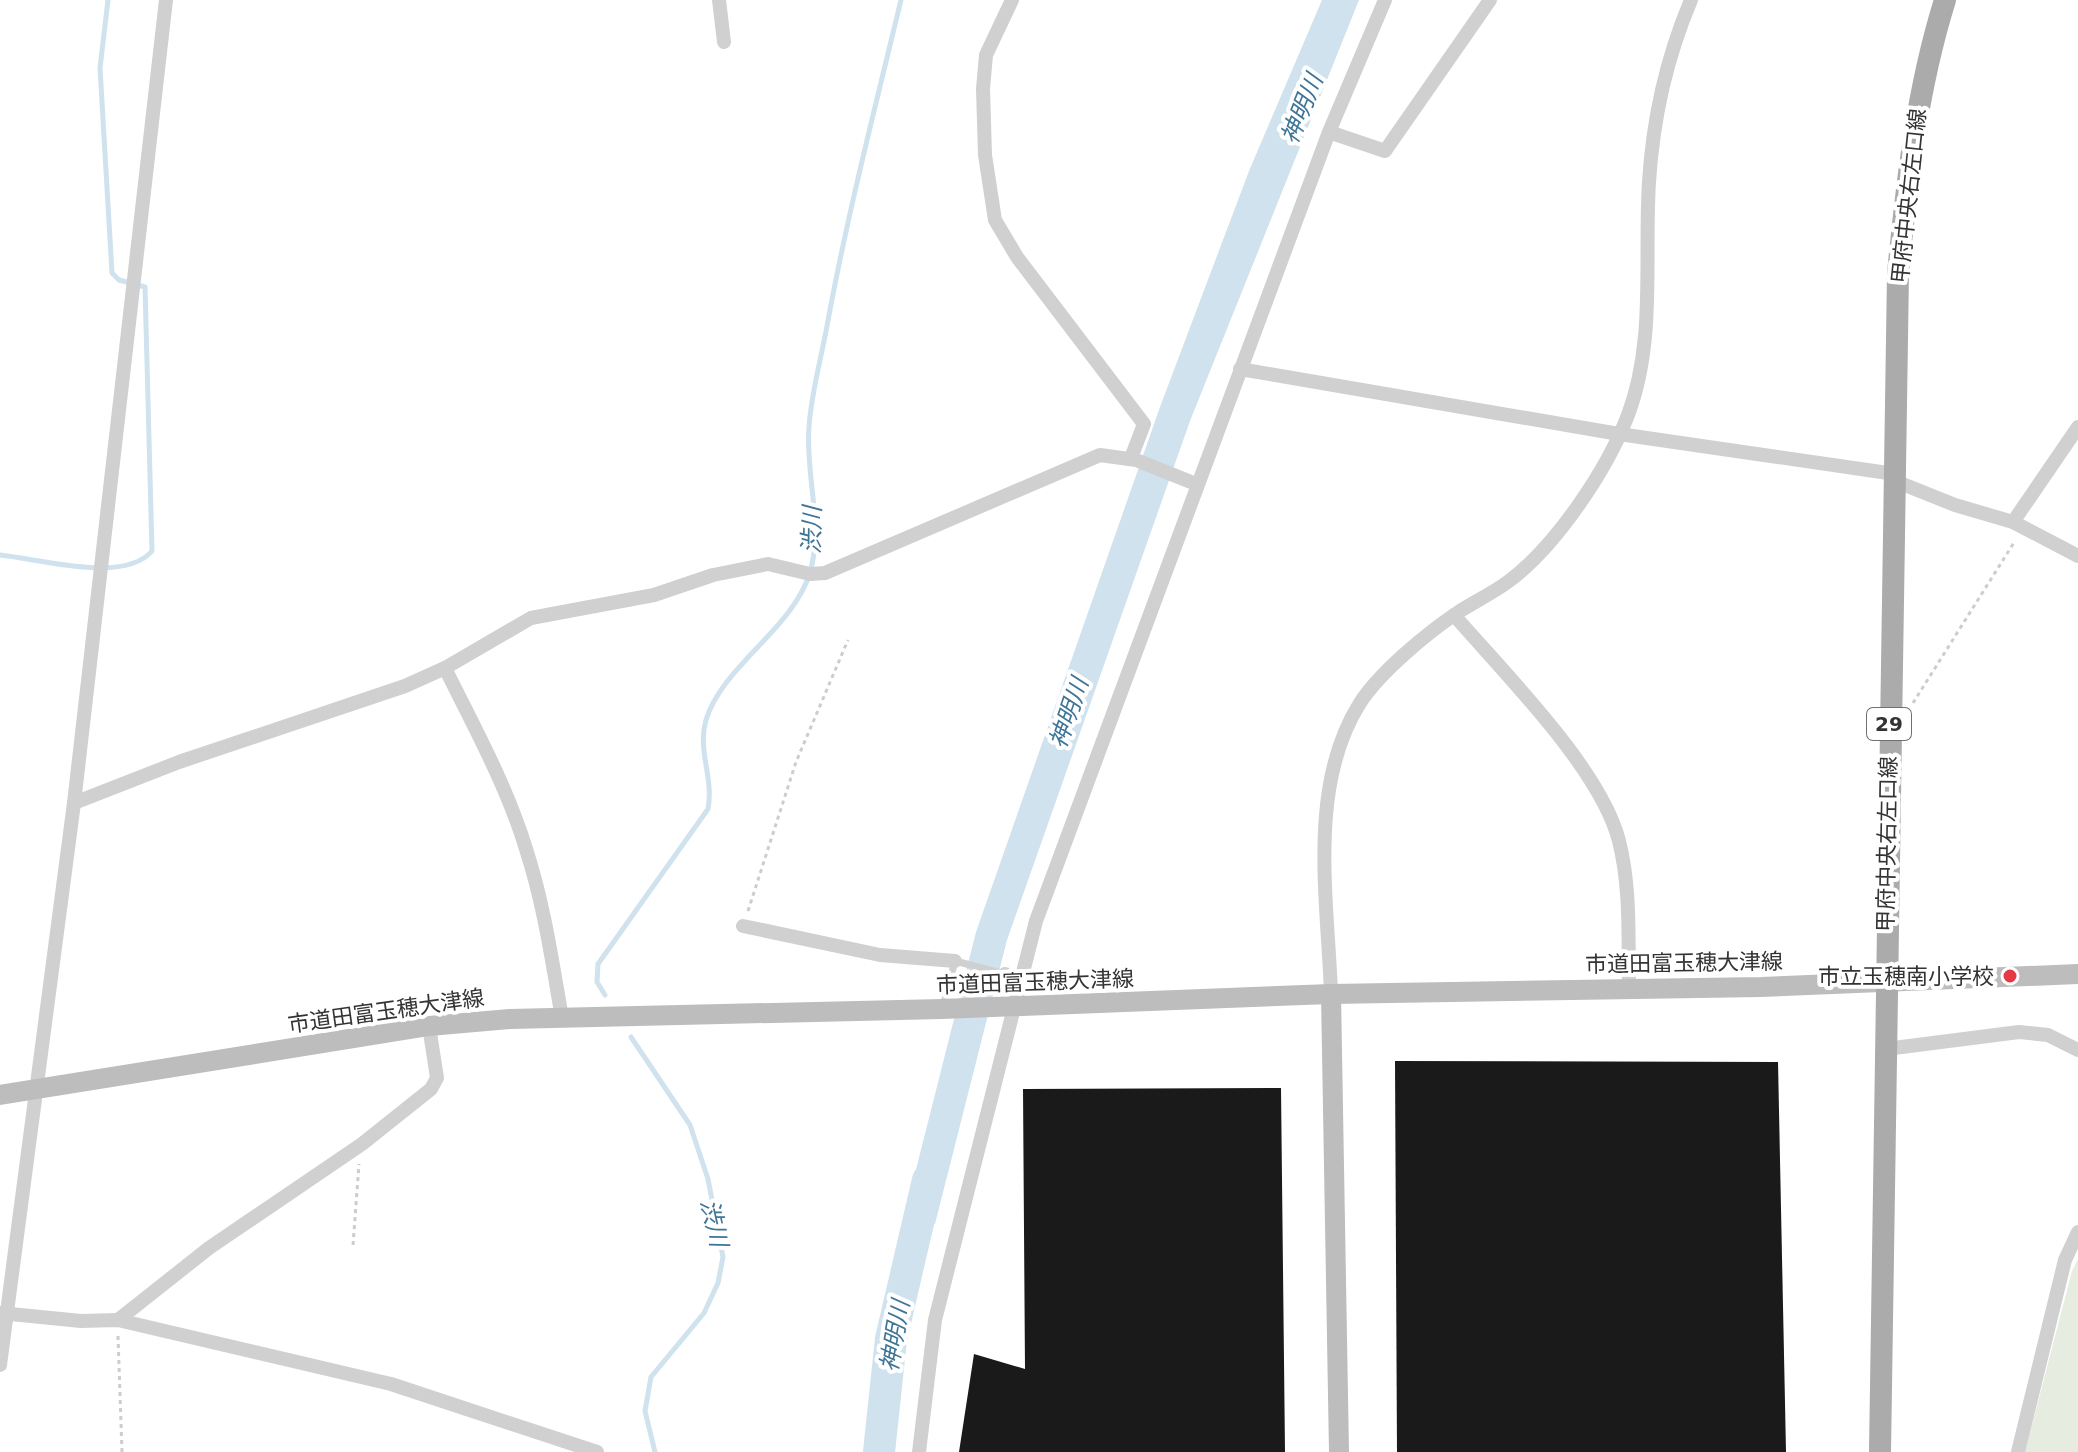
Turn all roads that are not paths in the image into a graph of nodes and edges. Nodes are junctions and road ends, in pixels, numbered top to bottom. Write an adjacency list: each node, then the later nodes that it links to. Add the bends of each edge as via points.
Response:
1 (166, 0): 20 (street)
2 (719, 0): 8 (street)
3 (1012, 0): 13 (street, via 986,55 983,89 985,155 995,220 1017,257 1144,424)
4 (1385, 0): 9 (street)
5 (1490, 0): 9 (street, via 1385,151)
6 (1691, 0): 12 (street, via 1664,71 1654,127 1646,327 1639,375)
7 (1945, 0): 14 (main road, 甲府中央右左口線 / 29, via 1920,91 1906,187 1898,273)
8 (724, 42)
9 (1329, 132): 10 (street)
10 (1240, 369): 12 (street); 15 (street)
11 (2078, 427): 16 (street)
12 (1619, 434): 14 (street); 18 (street, via 1603,467 1540,551 1509,581)
13 (1134, 459): 15 (street); 19 (street, via 1100,455 825,573 768,564 654,595 531,618)
14 (1895, 477): 16 (street, via 1955,505); 26 (main road, 甲府中央右左口線 / 29)
15 (1190, 482): 25 (street, via 1036,921)
16 (2018, 524): 17 (street)
17 (2078, 556)
18 (1454, 615): 27 (street, via 1576,759 1604,801 1619,839 1627,882); 28 (street, via 1378,680 1359,704 1337,760 1326,831)
19 (445, 668): 20 (street); 31 (street, via 491,759 526,848)
20 (74, 803): 35 (street)
21 (743, 926): 22 (street, via 880,955)
22 (959, 962): 23 (lane); 30 (lane)
23 (1005, 974): 25 (street)
24 (2078, 974): 26 (street, 市道田富玉穂大津線)
25 (1021, 978): 29 (street)
26 (1886, 982): 27 (street, 市道田富玉穂大津線); 33 (main road, 甲府中央右左口線 / 29)
27 (1629, 988): 28 (street, 市道田富玉穂大津線)
28 (1331, 994): 29 (street, 市道田富玉穂大津線); 43 (street)
29 (1006, 1007): 30 (street, 市道田富玉穂大津線); 42 (street, via 935,1320)
30 (945, 1009): 31 (street, 市道田富玉穂大津線)
31 (562, 1018): 32 (street, 市道田富玉穂大津線)
32 (429, 1026): 35 (street, 市道田富玉穂大津線); 39 (street, via 437,1078 431,1089)
33 (1886, 1049): 34 (street, via 2019,1032 2048,1035); 44 (main road, 甲府中央右左口線 / 29)
34 (2078, 1050)
35 (37, 1090): 36 (street, 市道田富玉穂大津線); 38 (street)
36 (0, 1095)
37 (2078, 1232): 45 (street, via 2065,1260)
38 (4, 1314): 39 (street); 40 (street)
39 (118, 1320): 41 (street, via 391,1384)
40 (0, 1365)
41 (597, 1452)
42 (919, 1452)
43 (1339, 1452)
44 (1880, 1452)
45 (2018, 1452)

